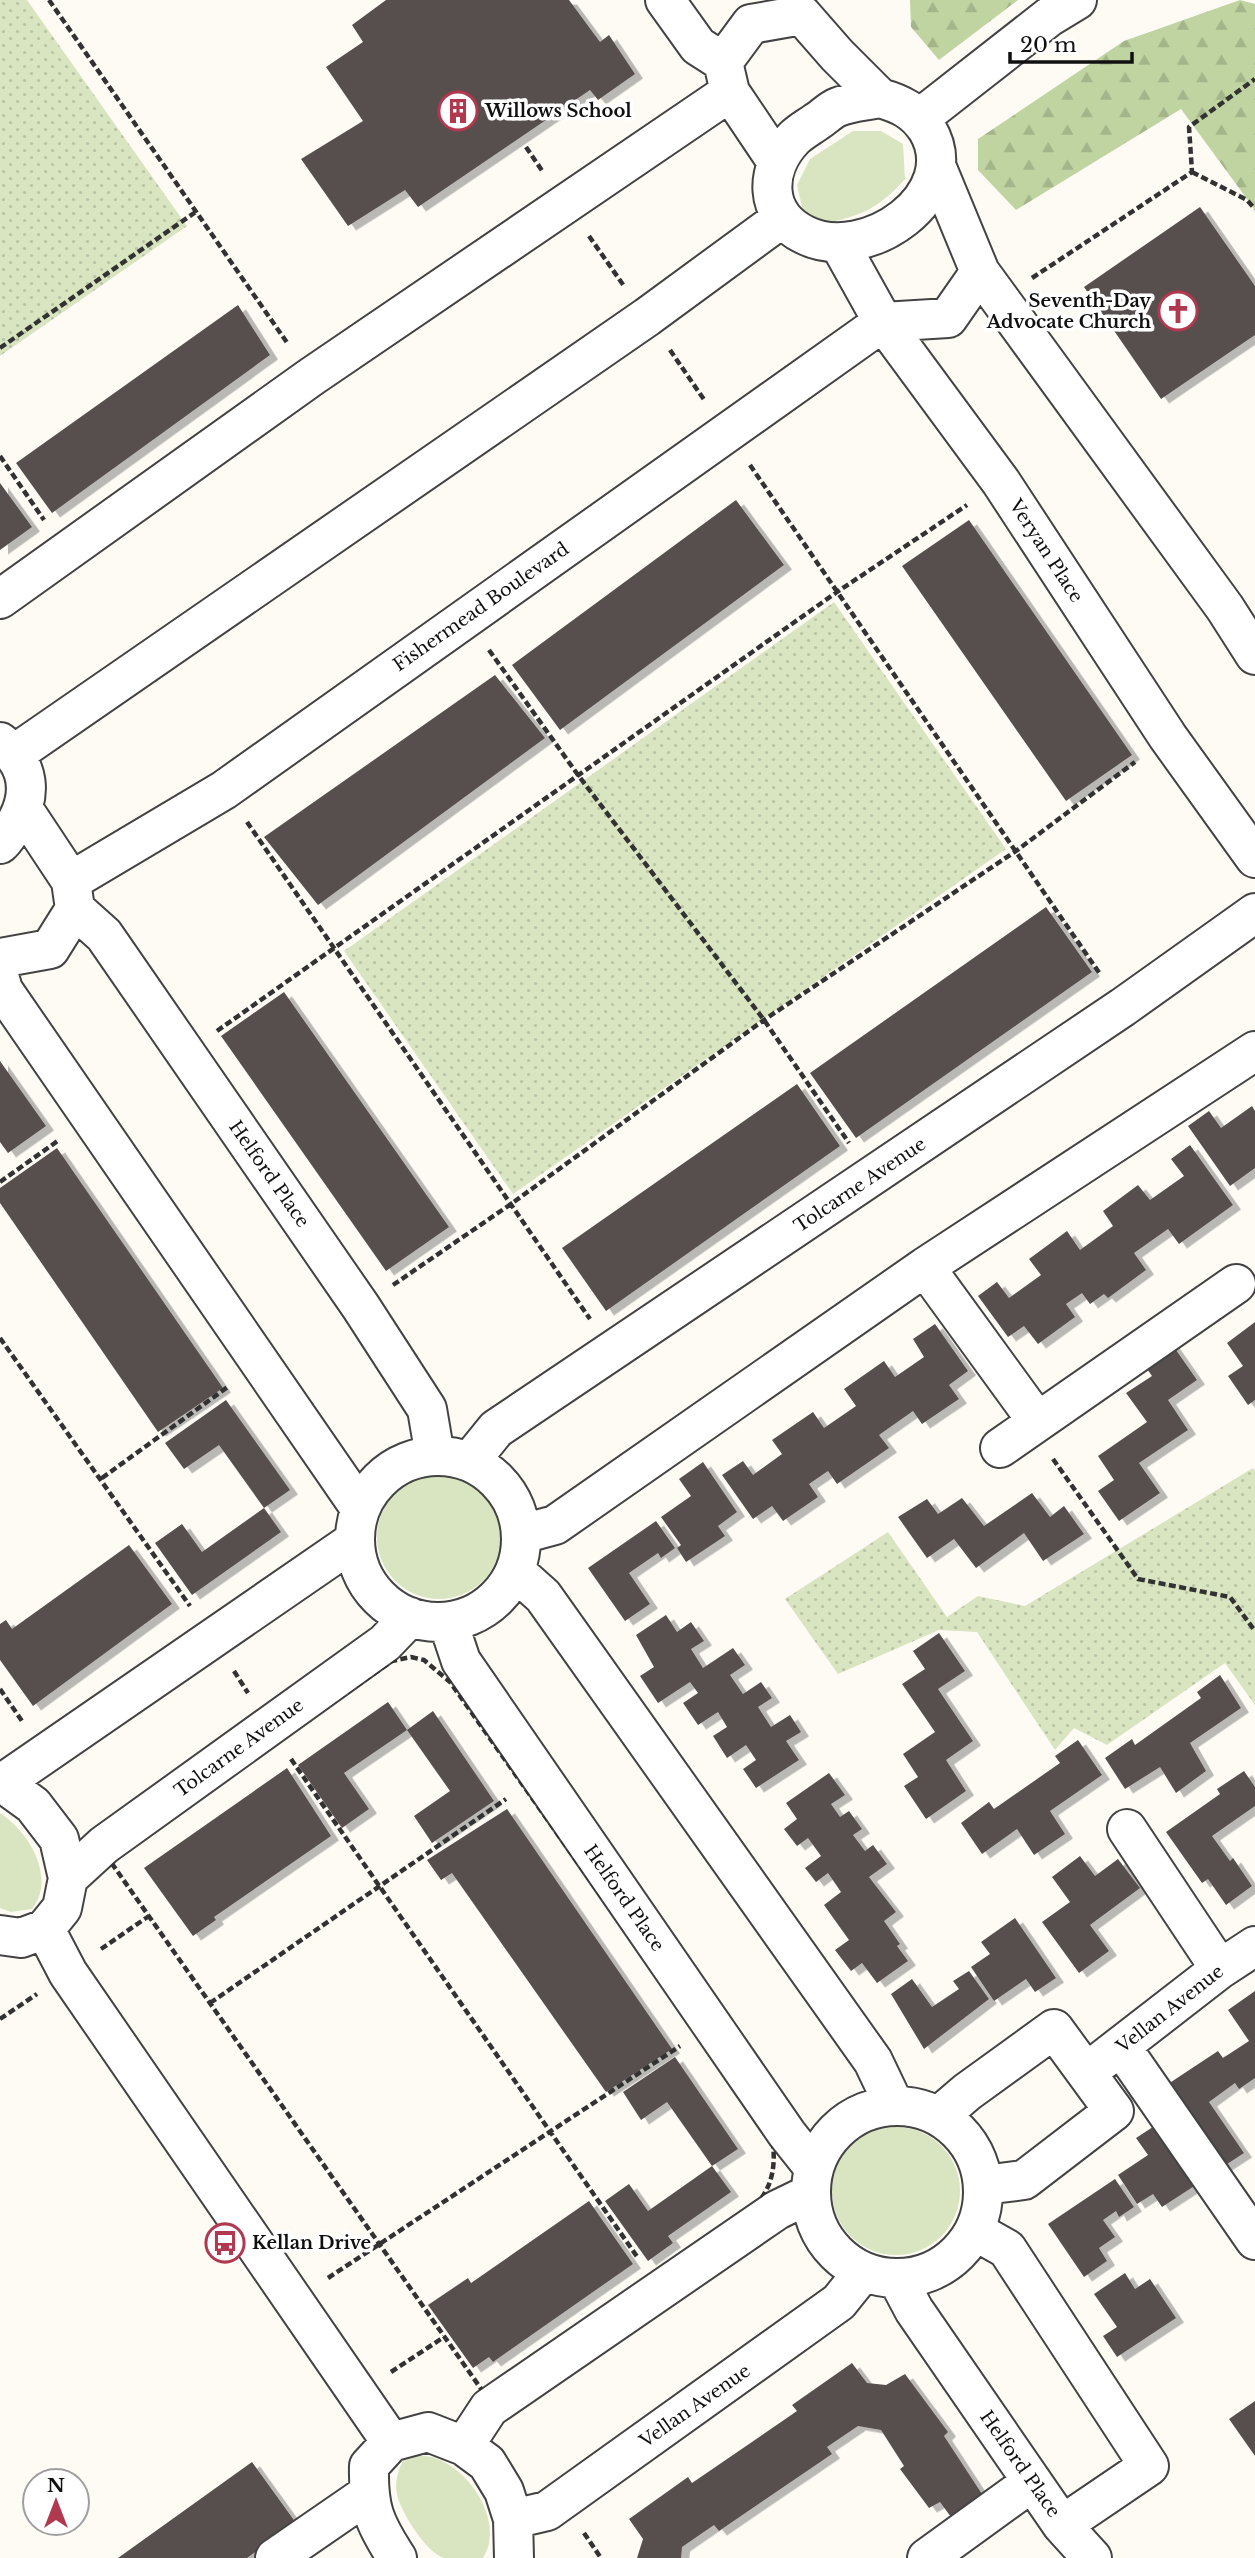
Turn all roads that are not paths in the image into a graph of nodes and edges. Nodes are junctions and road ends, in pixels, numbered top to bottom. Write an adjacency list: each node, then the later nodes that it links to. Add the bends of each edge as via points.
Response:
1 (664, 0): 4 (street)
2 (1077, 0): 6 (street)
3 (798, 7): 4 (street, via 751,24); 5 (street)
4 (727, 77): 7 (street); 13 (street, via 566,205 311,377)
5 (880, 99): 6 (street); 7 (street, via 837,107 795,137)
6 (920, 118): 8 (street, via 933,140)
7 (777, 162): 9 (street, via 772,180 774,202)
8 (937, 168): 10 (street, via 926,194 903,220 865,240); 11 (street)
9 (782, 218): 10 (street, via 792,229 818,242); 15 (street, via 647,317)
10 (839, 243): 12 (street, Veryan Place)
11 (990, 286): 12 (street, via 948,318); 14 (street)
12 (883, 322): 18 (street, Veryan Place, via 1001,482 1168,737); 19 (street, Fishermead Boulevard)
13 (0, 599)
14 (1255, 655)
15 (8, 748): 16 (street, via 25,783)
16 (24, 810): 17 (street); 19 (street, Helford Place)
17 (0, 844)
18 (1255, 858)
19 (73, 895): 21 (street, via 50,948); 28 (street, Helford Place, via 361,1307 427,1409)
20 (1255, 914): 28 (street, Tolcarne Avenue)
21 (0, 958)
22 (0, 979): 29 (street, via 3,990 261,1363)
23 (1255, 1051): 24 (street)
24 (925, 1267): 26 (street); 30 (street, via 555,1525)
25 (1236, 1284): 26 (street)
26 (1037, 1421): 27 (street)
27 (1000, 1448)
28 (453, 1459): 29 (street, via 412,1460 390,1470 373,1487); 30 (street, via 496,1478 514,1504)
29 (357, 1524): 32 (street, via 359,1565 370,1588 388,1606); 34 (street, via 213,1639)
30 (522, 1534): 31 (street)
31 (515, 1571): 33 (street, via 500,1595 476,1613); 43 (street, via 543,1596 834,2005 873,2061)
32 (410, 1617): 33 (street); 36 (street, Tolcarne Avenue, via 278,1740 104,1844)
33 (448, 1622): 45 (street, Helford Place, via 461,1661 787,2134)
34 (2, 1781): 36 (street, via 33,1805 59,1839)
35 (1128, 1829): 40 (street)
36 (68, 1878): 37 (street, via 62,1908)
37 (45, 1929): 38 (street, via 21,1938); 50 (street, via 68,1973)
38 (0, 1935)
39 (1255, 1946): 40 (street, Vellan Avenue)
40 (1220, 1969): 41 (street, Vellan Avenue)
41 (1122, 2048): 42 (street, Vellan Avenue); 48 (street)
42 (1084, 2073): 44 (street, via 1054,2029); 46 (street, via 1114,2111 1024,2180)
43 (894, 2105): 44 (street, via 917,2107); 45 (street, via 867,2110 844,2123 825,2143)
44 (939, 2116): 46 (street, via 962,2133 978,2157)
45 (812, 2181): 49 (street, Helford Place, via 815,2219 825,2241 842,2259); 51 (street, via 777,2210 489,2408)
46 (984, 2185): 47 (street, via 983,2209)
47 (975, 2231): 49 (street, via 956,2257 928,2273); 55 (street, Helford Place, via 1007,2249 1149,2466)
48 (1255, 2240)
49 (880, 2275): 52 (street, Helford Place, via 914,2310); 54 (street, Vellan Avenue, via 548,2511)
50 (391, 2442): 51 (street, via 428,2432); 53 (street, via 369,2466)
51 (464, 2445): 54 (street, via 487,2463 504,2491)
52 (1032, 2483): 55 (street, Helford Place); 59 (street)
53 (368, 2494): 56 (street); 57 (street, via 376,2526)
54 (513, 2519): 58 (street)
55 (1062, 2525): 60 (street)
56 (275, 2558)
57 (397, 2558)
58 (514, 2558)
59 (927, 2558)
60 (1093, 2558)

